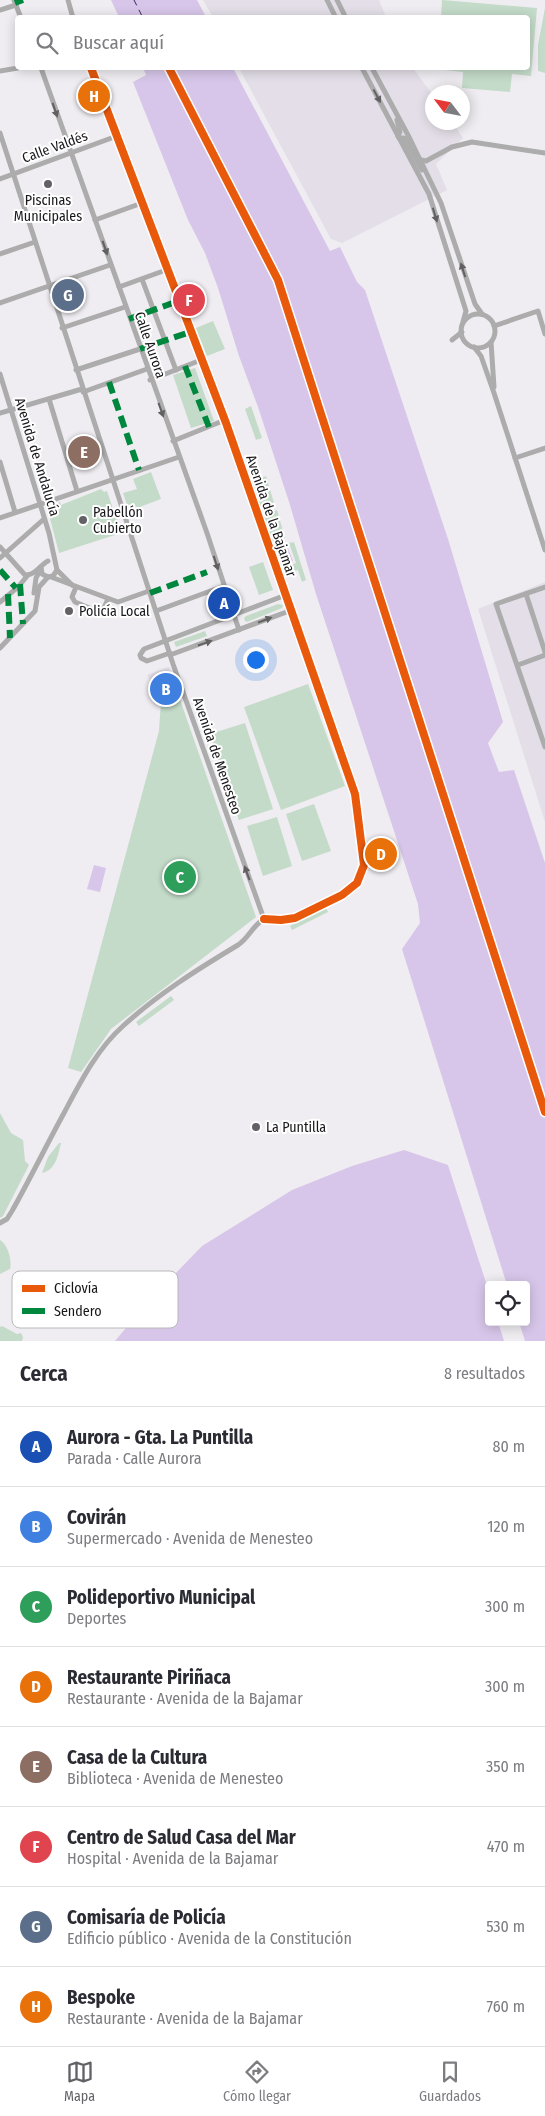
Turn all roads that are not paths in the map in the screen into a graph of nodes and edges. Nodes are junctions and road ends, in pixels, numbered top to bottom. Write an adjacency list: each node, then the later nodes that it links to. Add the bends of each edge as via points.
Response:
1 (68, 0): 7 (street)
2 (327, 0): 8 (street)
3 (336, 0): 9 (street)
4 (15, 2): 5 (street); 6 (street)
5 (0, 10)
6 (20, 15)
7 (73, 15)
8 (334, 15)
9 (343, 15)
10 (15, 68): 16 (street)
11 (41, 70): 21 (street, Calle Aurora, one-way to 21)
12 (92, 70): 18 (street, Avenida de la Bajamar)
13 (363, 70): 19 (street, one-way to 19)
14 (371, 70): 19 (street, via 399,123)
15 (371, 70): 22 (street)
16 (0, 71)
17 (0, 133): 23 (street, Avenida de Menesteo)
18 (117, 136): 21 (street, Calle Valdés); 25 (street, Avenida de la Bajamar)
19 (399, 137): 26 (street, via 406,141); 40 (street, one-way to 40, via 429,194 466,311)
20 (545, 152): 22 (street, via 472,142 452,147 426,161)
21 (70, 153): 23 (street, Calle Valdés); 27 (street, Calle Aurora)
22 (421, 160): 26 (street)
23 (14, 174): 24 (street, Calle Valdés); 28 (street, Avenida de Menesteo)
24 (0, 179)
25 (142, 203): 27 (street); 31 (street, Avenida de la Bajamar)
26 (441, 203): 39 (street, one-way to 26, via 474,304)
27 (95, 220): 30 (street, Calle Aurora, one-way to 30)
28 (34, 242): 29 (street); 33 (street, Avenida de Menesteo)
29 (0, 254)
30 (110, 265): 33 (street); 34 (street, Calle Aurora)
31 (166, 270): 32 (street); 49 (street, Avenida de la Bajamar)
32 (142, 279): 34 (street); 52 (street)
33 (49, 286): 35 (street); 42 (street, Avenida de Menesteo)
34 (119, 287): 36 (street, Calle Aurora)
35 (0, 303)
36 (125, 307): 42 (street); 48 (street, Calle Aurora)
37 (545, 309): 38 (street)
38 (538, 311): 41 (street); 44 (street)
39 (482, 314): 40 (street, via 468,317); 41 (street)
40 (464, 322): 43 (street)
41 (494, 326): 46 (street)
42 (62, 328): 51 (street, Avenida de Menesteo)
43 (462, 332): 45 (street); 45 (street, via 452,340)
44 (545, 334)
45 (464, 340): 47 (street)
46 (491, 342): 47 (street); 56 (street)
47 (474, 347): 56 (street, via 481,356)
48 (140, 348): 50 (street, Calle Aurora); 51 (street)
49 (200, 360): 52 (street); 60 (street, Avenida de la Bajamar)
50 (147, 369): 54 (street, Calle Aurora); 55 (street)
51 (76, 370): 55 (street, Avenida de Menesteo)
52 (176, 370): 54 (street)
53 (0, 374): 58 (street, Avenida de Andalucía)
54 (150, 380): 61 (street, Calle Aurora, one-way to 61)
55 (83, 391): 57 (street); 66 (street, Avenida de Menesteo)
56 (494, 393): 64 (street)
57 (50, 398): 58 (street); 67 (street)
58 (10, 410): 59 (street); 68 (street, Avenida de Andalucía)
59 (0, 413)
60 (225, 420): 61 (street); 88 (street, Avenida de la Bajamar)
61 (173, 440): 63 (street, Calle Aurora)
62 (545, 448): 64 (street)
63 (180, 457): 66 (street); 84 (street, Calle Aurora, one-way to 84)
64 (515, 458): 74 (street)
65 (0, 462): 69 (street)
66 (112, 480): 67 (street); 86 (street, Avenida de Menesteo)
67 (76, 491): 68 (street)
68 (39, 504): 69 (street); 71 (street, Avenida de Andalucía)
69 (14, 512): 70 (street)
70 (0, 518)
71 (44, 519): 73 (street, Avenida de Andalucía); 75 (street)
72 (0, 547): 75 (street)
73 (51, 547): 77 (street, Avenida de Andalucía); 78 (street, Avenida de Andalucía)
74 (545, 550)
75 (5, 553): 76 (street); 81 (street, via 24,575)
76 (0, 558)
77 (48, 561): 78 (street); 79 (street)
78 (55, 563): 80 (street)
79 (41, 568): 81 (street); 82 (street, via 44,575); 92 (street, via 36,578)
80 (57, 570): 82 (street); 83 (street)
81 (28, 575): 90 (street)
82 (50, 577): 83 (street); 92 (street, via 37,592)
83 (74, 586): 89 (street); 89 (street, via 72,597 75,602 100,612)
84 (224, 586): 93 (street); 94 (street, Calle Aurora)
85 (545, 587): 87 (street)
86 (149, 591): 89 (street, via 118,602); 93 (street, Avenida de Menesteo)
87 (526, 594): 99 (street); 100 (street, via 496,604)
88 (286, 595): 91 (street, Avenida de la Bajamar); 94 (street)
89 (108, 599)
90 (0, 602)
91 (292, 610): 95 (street, one-way to 91); 104 (street, Avenida de la Bajamar, via 355,794 364,865 357,883 342,895 295,918)
92 (35, 611): 97 (street)
93 (156, 611): 96 (street, Avenida de Menesteo)
94 (234, 615): 95 (street, Calle Aurora); 96 (street)
95 (239, 630): 98 (street, one-way to 95)
96 (166, 641): 98 (street, Avenida de Menesteo); 98 (street, via 144,649 140,655 151,661)
97 (0, 648)
98 (170, 654): 104 (street, Avenida de Menesteo, one-way to 98)
99 (545, 654): 100 (street)
100 (518, 665): 102 (street)
101 (545, 724): 102 (street)
102 (538, 726): 103 (street)
103 (545, 747)
104 (264, 919): 105 (street, via 240,943 204,964 122,1026 83,1078 12,1211)
105 (1, 1222)

